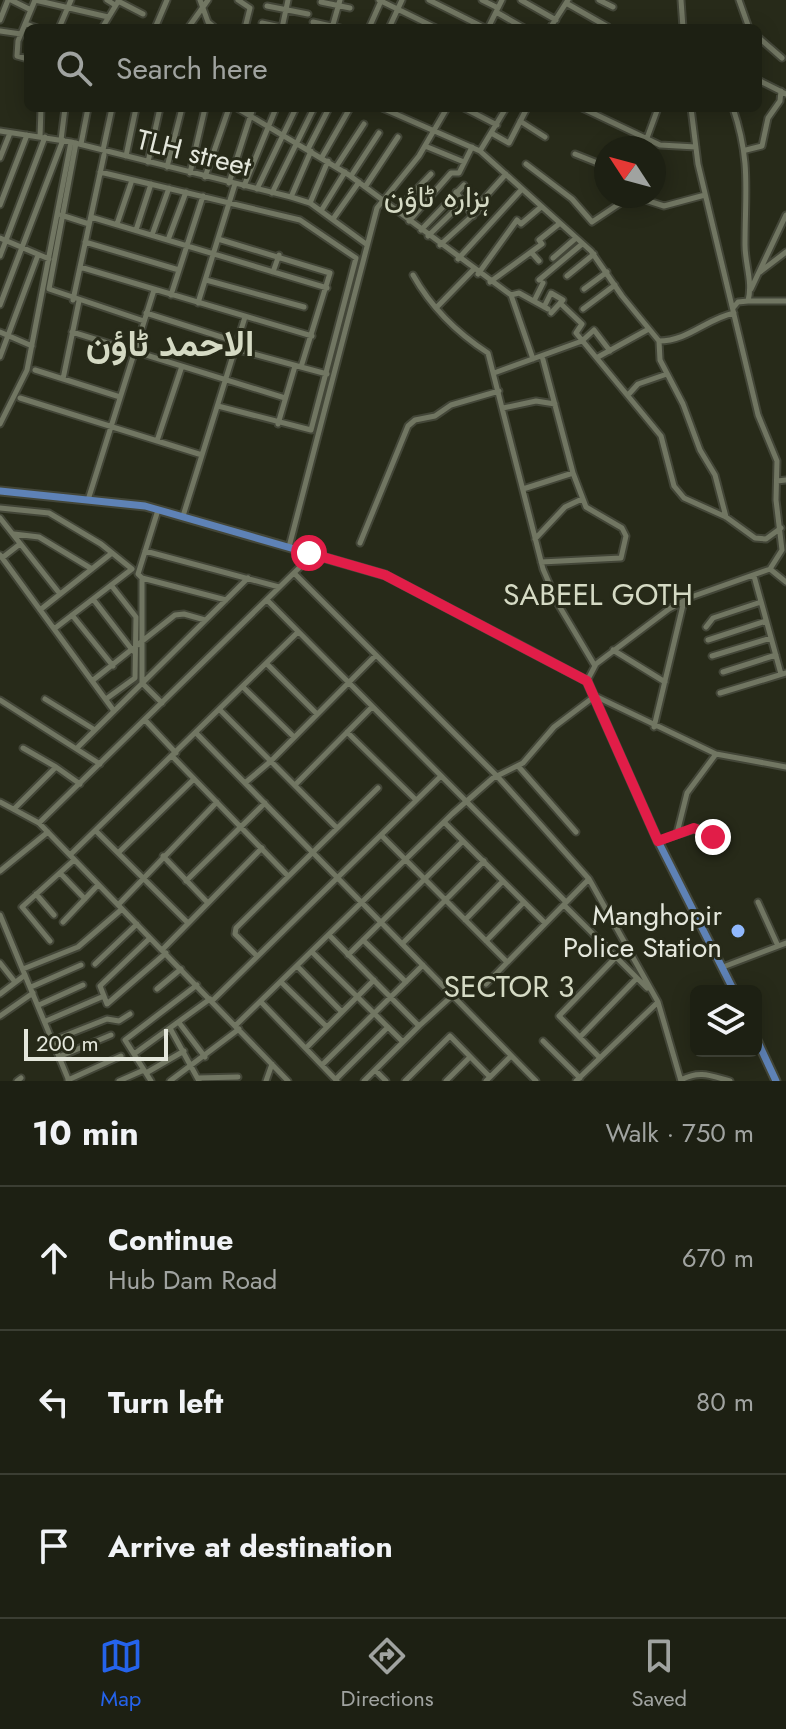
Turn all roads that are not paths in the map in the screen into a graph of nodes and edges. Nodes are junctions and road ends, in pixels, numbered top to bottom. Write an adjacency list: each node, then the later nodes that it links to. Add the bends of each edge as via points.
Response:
1 (10, 0): 28 (street); 35 (street)
2 (35, 0): 28 (street); 29 (street)
3 (71, 0): 29 (street)
4 (107, 0): 19 (street)
5 (167, 0): 42 (street)
6 (200, 0): 24 (street)
7 (208, 0): 24 (street)
8 (240, 0): 45 (street, via 250,8)
9 (288, 0): 30 (street)
10 (402, 0): 27 (street)
11 (429, 0): 53 (street)
12 (482, 0): 31 (street)
13 (502, 0): 31 (street)
14 (521, 0): 36 (street)
15 (681, 0): 58 (street)
16 (739, 0): 59 (street)
17 (380, 1): 27 (street); 50 (street)
18 (601, 1): 25 (street)
19 (117, 2): 32 (street); 34 (street)
20 (321, 2): 22 (street)
21 (567, 2): 36 (street); 57 (street)
22 (340, 3): 26 (street); 49 (street)
23 (267, 6): 30 (street)
24 (203, 7): 43 (street); 44 (street)
25 (613, 7)
26 (350, 8)
27 (397, 9): 51 (street); 52 (street)
28 (31, 10): 39 (street)
29 (67, 10): 34 (street); 40 (street)
30 (286, 10): 33 (street); 47 (street)
31 (497, 10): 54 (street); 55 (street)
32 (143, 14)
33 (308, 14)
34 (108, 17): 41 (street)
35 (0, 20)
36 (556, 20): 56 (street)
37 (313, 22): 48 (street)
38 (262, 23): 46 (street)
39 (26, 24)
40 (61, 24)
41 (104, 24)
42 (157, 24)
43 (191, 24)
44 (213, 24)
45 (246, 24)
46 (266, 24)
47 (284, 24)
48 (322, 24)
49 (336, 24)
50 (371, 24)
51 (391, 24)
52 (428, 24)
53 (478, 24)
54 (488, 24)
55 (518, 24)
56 (553, 24)
57 (603, 24)
58 (683, 24)
59 (748, 24)
60 (24, 28): 62 (street)
61 (0, 31): 62 (street)
62 (21, 34): 64 (street, via 17,56)
63 (762, 40): 65 (street)
64 (24, 58)
65 (782, 58)
66 (762, 82): 67 (street)
67 (783, 93): 118 (street, via 768,118 762,146)
68 (41, 112): 107 (street)
69 (65, 112): 110 (street)
70 (87, 112): 112 (street)
71 (111, 112): 120 (street)
72 (135, 112): 122 (street)
73 (159, 112): 125 (street)
74 (181, 112): 129 (street)
75 (204, 112): 133 (street)
76 (228, 112): 137 (street)
77 (243, 112): 93 (street)
78 (252, 112): 93 (street)
79 (274, 112): 97 (street)
80 (294, 112): 101 (street)
81 (312, 112): 111 (street)
82 (327, 112): 117 (street)
83 (348, 112): 124 (street)
84 (392, 112): 98 (street)
85 (445, 112): 98 (street)
86 (472, 112): 96 (street)
87 (504, 112): 96 (street)
88 (525, 112): 94 (street)
89 (591, 112): 105 (street)
90 (657, 112): 106 (street)
91 (692, 112): 116 (street)
92 (734, 112): 118 (street)
93 (250, 117): 97 (street); 140 (street)
94 (520, 121): 103 (street, via 509,143); 109 (street)
95 (364, 124): 130 (street)
96 (497, 125): 103 (street)
97 (267, 126): 101 (street); 143 (street)
98 (436, 130): 113 (street); 115 (street)
99 (0, 131): 100 (street, TLH street)
100 (10, 133): 104 (street, TLH street); 123 (street)
101 (281, 133): 111 (street); 146 (street)
102 (379, 133): 136 (street)
103 (493, 134): 119 (street)
104 (27, 135): 107 (street, TLH street); 158 (street)
105 (643, 136)
106 (648, 136)
107 (42, 137): 110 (street, TLH street); 178 (street)
108 (398, 137): 144 (street)
109 (545, 137)
110 (62, 140): 112 (street, TLH street); 185 (street)
111 (295, 141): 117 (street); 150 (street)
112 (76, 143): 120 (street, TLH street); 164 (street); 194 (street)
113 (425, 146): 126 (street); 154 (street)
114 (666, 146): 116 (street)
115 (472, 147): 119 (street); 126 (street)
116 (696, 147): 151 (street)
117 (310, 150): 124 (street); 153 (street)
118 (746, 150): 210 (street, via 745,245)
119 (480, 151): 135 (street)
120 (104, 153): 122 (street, TLH street); 131 (street)
121 (575, 154): 127 (street)
122 (126, 156): 125 (street, TLH street)
123 (0, 158)
124 (325, 159): 130 (street); 157 (street)
125 (148, 162): 129 (street, TLH street)
126 (464, 162): 169 (street)
127 (594, 162)
128 (526, 164): 161 (street, via 572,199 592,222)
129 (167, 167): 133 (street, TLH street)
130 (336, 167): 132 (street)
131 (100, 172): 138 (street); 168 (street)
132 (345, 172): 136 (street); 162 (street)
133 (190, 173): 137 (street, TLH street)
134 (431, 174): 163 (street)
135 (506, 174): 147 (street); 166 (street)
136 (351, 176): 139 (street)
137 (205, 177): 140 (street, TLH street)
138 (132, 180): 141 (street); 170 (street)
139 (359, 182): 144 (street); 167 (street)
140 (232, 183): 143 (street, TLH street); 155 (street)
141 (151, 184): 145 (street); 172 (street)
142 (464, 185): 149 (street)
143 (244, 186): 146 (street, TLH street)
144 (365, 187): 154 (street)
145 (169, 188): 148 (street); 174 (street)
146 (257, 189): 150 (street, TLH street)
147 (522, 189): 160 (street); 195 (street)
148 (186, 192): 152 (street); 179 (street)
149 (456, 192): 156 (street); 173 (street)
150 (272, 193): 153 (street, TLH street)
151 (705, 195): 159 (street); 225 (street)
152 (203, 196): 155 (street); 184 (street)
153 (291, 197): 157 (street, TLH street)
154 (381, 199): 163 (street); 181 (street)
155 (229, 202): 177 (street); 249 (street, via 300,220 356,258)
156 (463, 202): 166 (street); 175 (street)
157 (310, 203): 162 (street, TLH street)
158 (0, 205)
159 (666, 205)
160 (541, 207): 171 (street); 200 (street, via 521,224 517,220)
161 (614, 208)
162 (321, 211): 167 (street, TLH street)
163 (396, 211): 169 (street)
164 (61, 215): 168 (street); 214 (street, via 49,289)
165 (786, 215): 202 (street)
166 (473, 216): 183 (street)
167 (333, 219): 181 (street, TLH street)
168 (90, 220): 170 (street); 180 (street)
169 (409, 221): 173 (street)
170 (117, 224): 172 (street)
171 (559, 224): 176 (street); 186 (street)
172 (136, 230): 174 (street)
173 (421, 230): 175 (street)
174 (152, 235): 179 (street)
175 (428, 236): 183 (street)
176 (576, 238): 182 (street); 193 (street)
177 (218, 239): 188 (street); 191 (street)
178 (3, 240): 185 (street); 192 (street)
179 (168, 240): 184 (street)
180 (85, 242): 197 (street); 198 (street)
181 (366, 244): 283 (street)
182 (582, 244): 189 (street); 215 (street, via 541,282)
183 (440, 245): 195 (street)
184 (187, 246): 188 (street); 198 (street)
185 (22, 248): 190 (street); 220 (street)
186 (531, 252): 196 (street); 206 (street)
187 (786, 252): 202 (street)
188 (214, 254): 199 (street); 205 (street)
189 (594, 254): 201 (street); 204 (street)
190 (38, 255): 194 (street); 232 (street)
191 (279, 255): 199 (street); 208 (street, via 326,270)
192 (0, 256)
193 (553, 258)
194 (49, 259): 237 (street)
195 (458, 259): 200 (street)
196 (539, 261)
197 (80, 267): 211 (street); 214 (street)
198 (179, 270): 212 (street)
199 (273, 272): 208 (street)
200 (476, 272): 206 (street); 222 (street)
201 (607, 272): 207 (street); 209 (street)
202 (759, 273): 210 (street)
203 (413, 275): 222 (street)
204 (567, 276)
205 (206, 280): 218 (street); 221 (street)
206 (490, 282): 213 (street)
207 (615, 285): 224 (street); 229 (street)
208 (327, 288): 233 (street)
209 (584, 289)
210 (751, 289): 216 (street)
211 (154, 290): 212 (street); 226 (street)
212 (171, 295): 218 (street)
213 (511, 295): 215 (street); 244 (street)
214 (76, 301): 228 (street); 231 (street)
215 (534, 301): 223 (street)
216 (748, 301): 217 (street); 225 (street, via 738,302)
217 (786, 301)
218 (198, 303): 227 (street)
219 (560, 303): 223 (street); 223 (street, via 563,300 551,293); 234 (street, via 582,324 576,333)
220 (0, 305)
221 (304, 307)
222 (436, 308): 248 (street, via 488,353)
223 (548, 309)
224 (583, 309)
225 (733, 310): 235 (street, via 677,341); 268 (street, via 758,415 777,461)
226 (146, 313): 228 (street); 236 (street)
227 (245, 317): 233 (street); 236 (street)
228 (144, 321): 239 (street)
229 (647, 330): 235 (street); 240 (street)
230 (0, 332): 232 (street)
231 (72, 332): 239 (street); 251 (street)
232 (8, 336): 237 (street); 242 (street)
233 (312, 336): 246 (street)
234 (582, 341): 240 (street, via 594,330); 241 (street); 243 (street)
235 (659, 341): 250 (street)
236 (237, 342): 238 (street)
237 (32, 346): 261 (street, via 27,370)
238 (235, 349): 246 (street); 252 (street)
239 (135, 351): 245 (street); 255 (street)
240 (610, 351): 243 (street)
241 (542, 356): 244 (street); 258 (street)
242 (0, 357)
243 (598, 357): 254 (street)
244 (533, 359): 248 (street)
245 (182, 366): 252 (street); 264 (street)
246 (298, 367): 249 (street); 257 (street)
247 (35, 370): 251 (street)
248 (494, 373): 253 (street)
249 (327, 374): 262 (street, via 311,430)
250 (667, 374): 254 (street, via 638,384); 276 (street, via 715,475)
251 (63, 379): 255 (street)
252 (226, 380): 257 (street); 259 (street)
253 (499, 391): 260 (street); 281 (street, via 451,405 408,426)
254 (628, 395): 276 (street, via 661,436 674,486 691,503)
255 (120, 397): 263 (street)
256 (20, 398): 263 (street)
257 (285, 398): 262 (street)
258 (555, 404): 260 (street, via 536,401); 266 (street)
259 (218, 406): 262 (street); 265 (street)
260 (503, 408): 269 (street)
261 (0, 424)
262 (278, 424)
263 (111, 426): 264 (street); 272 (street)
264 (157, 441): 265 (street)
265 (202, 455): 275 (street)
266 (573, 473): 269 (street); 271 (street)
267 (786, 480): 268 (street)
268 (777, 481): 278 (street)
269 (523, 489): 280 (street)
270 (0, 491): 272 (main road)
271 (582, 499): 280 (street, via 565,507); 290 (street, via 593,513 622,528 625,553 621,558)
272 (88, 500): 274 (main road)
273 (0, 508): 285 (street, via 49,513)
274 (158, 510): 275 (main road); 284 (street)
275 (183, 516): 283 (main road)
276 (726, 517): 278 (street, via 755,538 766,539)
277 (0, 518): 279 (street)
278 (781, 528): 287 (street)
279 (13, 534): 282 (street); 291 (street, via 39,537)
280 (535, 539): 290 (street)
281 (360, 543)
282 (20, 544): 288 (street); 300 (street)
283 (289, 547): 286 (main road)
284 (145, 551): 295 (street, via 138,574); 296 (street)
285 (112, 553): 291 (street); 298 (street, via 132,569)
286 (309, 553): 293 (street); 326 (main road, via 385,575)
287 (781, 553): 289 (street); 292 (street)
288 (1, 557): 306 (street)
289 (786, 560)
290 (541, 562): 322 (street, via 558,604)
291 (92, 569): 300 (street)
292 (770, 569): 294 (street); 297 (street)
293 (294, 573): 299 (street); 317 (street)
294 (754, 576): 304 (street); 305 (street)
295 (142, 578): 302 (street); 315 (street)
296 (248, 578): 299 (street); 302 (street)
297 (786, 582)
298 (111, 585): 301 (street); 315 (street, via 136,617)
299 (280, 587): 303 (street)
300 (60, 594): 306 (street)
301 (93, 599): 307 (street); 315 (street)
302 (226, 600): 308 (street)
303 (267, 600): 312 (street); 336 (street)
304 (684, 601): 316 (street); 327 (street)
305 (761, 602): 309 (street); 310 (street, via 713,618)
306 (40, 610): 311 (street)
307 (72, 615): 311 (street); 321 (street)
308 (205, 620): 315 (street, via 179,614); 328 (street)
309 (766, 621): 313 (street); 314 (street)
310 (706, 627)
311 (54, 629): 325 (street)
312 (298, 632): 320 (street); 329 (street)
313 (771, 638): 318 (street); 319 (street)
314 (708, 640)
315 (137, 648): 321 (street); 328 (street); 334 (street, via 134,679)
316 (613, 650): 322 (street); 327 (street)
317 (376, 655): 329 (street); 357 (street)
318 (776, 655): 323 (street); 324 (street)
319 (712, 656)
320 (267, 664): 330 (street); 340 (street)
321 (113, 666): 325 (street)
322 (595, 666): 326 (street)
323 (723, 672)
324 (783, 673): 331 (street)
325 (92, 681): 334 (street)
326 (587, 681): 332 (main road)
327 (665, 682): 342 (street)
328 (142, 683): 336 (street); 339 (street)
329 (348, 683): 337 (street); 340 (street)
330 (243, 687): 338 (street); 346 (street)
331 (720, 693)
332 (595, 696): 342 (street); 353 (street, via 554,727); 380 (main road)
333 (45, 699): 343 (street)
334 (106, 699): 339 (street)
335 (0, 700): 347 (street)
336 (162, 703): 341 (street)
337 (372, 707): 344 (street); 356 (street)
338 (220, 710): 345 (street); 351 (street)
339 (114, 711): 343 (street)
340 (318, 714): 346 (street)
341 (145, 720): 349 (street); 352 (street)
342 (654, 727): 350 (street)
343 (95, 730): 347 (street)
344 (347, 732): 361 (street); 363 (street)
345 (196, 733): 349 (street); 359 (street)
346 (294, 737): 351 (street)
347 (78, 747): 352 (street)
348 (23, 748): 354 (street)
349 (174, 754): 358 (street); 373 (street)
350 (716, 754): 355 (street); 376 (street, via 687,793)
351 (271, 761): 359 (street); 361 (street)
352 (100, 764): 360 (street)
353 (518, 766): 357 (street); 375 (street)
354 (56, 767): 360 (street); 368 (street)
355 (786, 767)
356 (441, 776): 363 (street); 366 (street)
357 (497, 776): 366 (street); 394 (street)
358 (194, 779): 365 (street); 383 (street)
359 (245, 783): 367 (street)
360 (80, 784): 370 (street)
361 (295, 785): 372 (street)
362 (378, 788): 372 (street)
363 (416, 800): 377 (street)
364 (0, 802): 368 (street)
365 (217, 802): 371 (street); 384 (street)
366 (466, 802): 369 (street); 405 (street)
367 (265, 803): 371 (street); 382 (street)
368 (14, 809): 370 (street)
369 (444, 822): 379 (street); 386 (street)
370 (39, 823): 374 (street)
371 (239, 825): 381 (street); 395 (street)
372 (337, 828): 382 (street)
373 (96, 831): 383 (street); 385 (street)
374 (48, 832): 385 (street); 388 (street)
375 (576, 832)
376 (677, 833): 378 (street, via 698,828); 380 (street)
377 (381, 835): 386 (street); 392 (street)
378 (713, 837)
379 (463, 841): 387 (street); 393 (street)
380 (658, 841): 434 (main road)
381 (262, 848): 390 (street); 403 (street)
382 (312, 852): 390 (street); 392 (street)
383 (118, 853): 391 (street)
384 (163, 856): 391 (street); 395 (street)
385 (72, 858): 389 (street); 397 (street)
386 (406, 860): 393 (street); 404 (street)
387 (484, 861): 396 (street); 400 (street)
388 (0, 871)
389 (60, 873): 398 (street); 399 (street)
390 (288, 876): 425 (street, via 234,930)
391 (142, 877): 406 (street); 412 (street)
392 (337, 877): 404 (street); 425 (street)
393 (424, 879): 400 (street); 411 (street)
394 (589, 879): 405 (street); 449 (street)
395 (186, 881): 403 (street)
396 (503, 881): 401 (street); 409 (street)
397 (98, 885): 399 (street); 406 (street)
398 (36, 894): 407 (street); 418 (street, via 22,907)
399 (85, 899): 410 (street)
400 (445, 900): 409 (street); 421 (street)
401 (524, 902): 413 (street); 419 (street)
402 (758, 902): 422 (street)
403 (208, 903): 412 (street)
404 (362, 903): 411 (street); 415 (street)
405 (565, 903): 413 (street); 427 (street)
406 (120, 907): 414 (street); 436 (street, via 78,947)
407 (54, 915)
408 (0, 917): 436 (street)
409 (465, 920): 419 (street)
410 (63, 922)
411 (381, 922): 417 (street); 421 (street)
412 (188, 923): 423 (street)
413 (545, 923): 428 (street)
414 (137, 924): 416 (street); 430 (street)
415 (329, 935): 424 (street); 426 (street)
416 (150, 938): 423 (street); 451 (street, via 100,986)
417 (363, 940): 426 (street); 441 (street)
418 (50, 941)
419 (486, 941): 428 (street)
420 (786, 943): 422 (street)
421 (402, 944): 432 (street)
422 (778, 946): 434 (street)
423 (164, 952): 435 (street); 451 (street, via 112,1001 107,1004)
424 (312, 952): 433 (street); 452 (street)
425 (256, 955): 454 (street)
426 (348, 955): 438 (street)
427 (616, 957): 437 (street); 470 (street, via 559,1016)
428 (507, 962): 442 (street)
429 (0, 963): 439 (street)
430 (95, 964)
431 (81, 965): 447 (street)
432 (423, 965): 441 (street); 450 (street)
433 (297, 966): 440 (street); 458 (street)
434 (723, 967): 445 (main road)
435 (181, 969): 444 (street); 446 (street)
436 (24, 972): 439 (street); 447 (street)
437 (637, 978): 449 (street); 470 (street)
438 (374, 980): 452 (street); 453 (street)
439 (15, 982): 448 (street)
440 (281, 982): 455 (street); 465 (street)
441 (406, 982): 453 (street)
442 (486, 984)
443 (83, 985): 457 (street)
444 (197, 985): 454 (street); 477 (street, via 125,1040)
445 (731, 985)
446 (157, 989)
447 (32, 990): 457 (street); 461 (street)
448 (0, 994)
449 (653, 994): 456 (street)
450 (453, 995): 464 (street); 480 (street)
451 (104, 996): 462 (street)
452 (357, 996): 458 (street); 459 (street)
453 (390, 997): 459 (street); 464 (street)
454 (211, 1000): 463 (street); 467 (street)
455 (261, 1002): 467 (street); 474 (street)
456 (658, 1002): 483 (street); 507 (street)
457 (39, 1005): 462 (street)
458 (342, 1012): 465 (street)
459 (374, 1013): 466 (street); 485 (street)
460 (130, 1014): 471 (street)
461 (0, 1016)
462 (46, 1021): 471 (street)
463 (180, 1024): 468 (street); 481 (street)
464 (419, 1026): 473 (street)
465 (327, 1027): 474 (street)
466 (388, 1027): 473 (street); 495 (street)
467 (237, 1028): 481 (street); 484 (street)
468 (171, 1030): 475 (street); 477 (street)
469 (111, 1035): 478 (street)
470 (580, 1037): 483 (street)
471 (54, 1040): 478 (street)
472 (543, 1041): 492 (street)
473 (403, 1042): 487 (street)
474 (306, 1048): 485 (street)
475 (184, 1051): 486 (street); 488 (street)
476 (762, 1051): 509 (main road)
477 (134, 1054): 488 (street)
478 (61, 1056): 493 (street)
479 (121, 1056): 493 (street)
480 (511, 1056): 489 (street); 491 (street)
481 (205, 1057): 486 (street)
482 (470, 1057): 491 (street); 503 (street, via 450,1036); 504 (street)
483 (600, 1058): 492 (street)
484 (272, 1064): 499 (street); 500 (street)
485 (322, 1065): 495 (street)
486 (192, 1066): 494 (street); 498 (street)
487 (375, 1070): 501 (street); 502 (street)
488 (145, 1072): 496 (street); 497 (street)
489 (530, 1075): 505 (street); 506 (street)
490 (238, 1077): 494 (street)
491 (488, 1079)
492 (578, 1079)
493 (69, 1080)
494 (198, 1080)
495 (336, 1080)
496 (119, 1081)
497 (149, 1081)
498 (170, 1081)
499 (266, 1081)
500 (288, 1081)
501 (364, 1081)
502 (386, 1081)
503 (405, 1081)
504 (446, 1081)
505 (524, 1081)
506 (536, 1081)
507 (681, 1081): 508 (street, via 710,1073)
508 (730, 1081)
509 (776, 1081)

